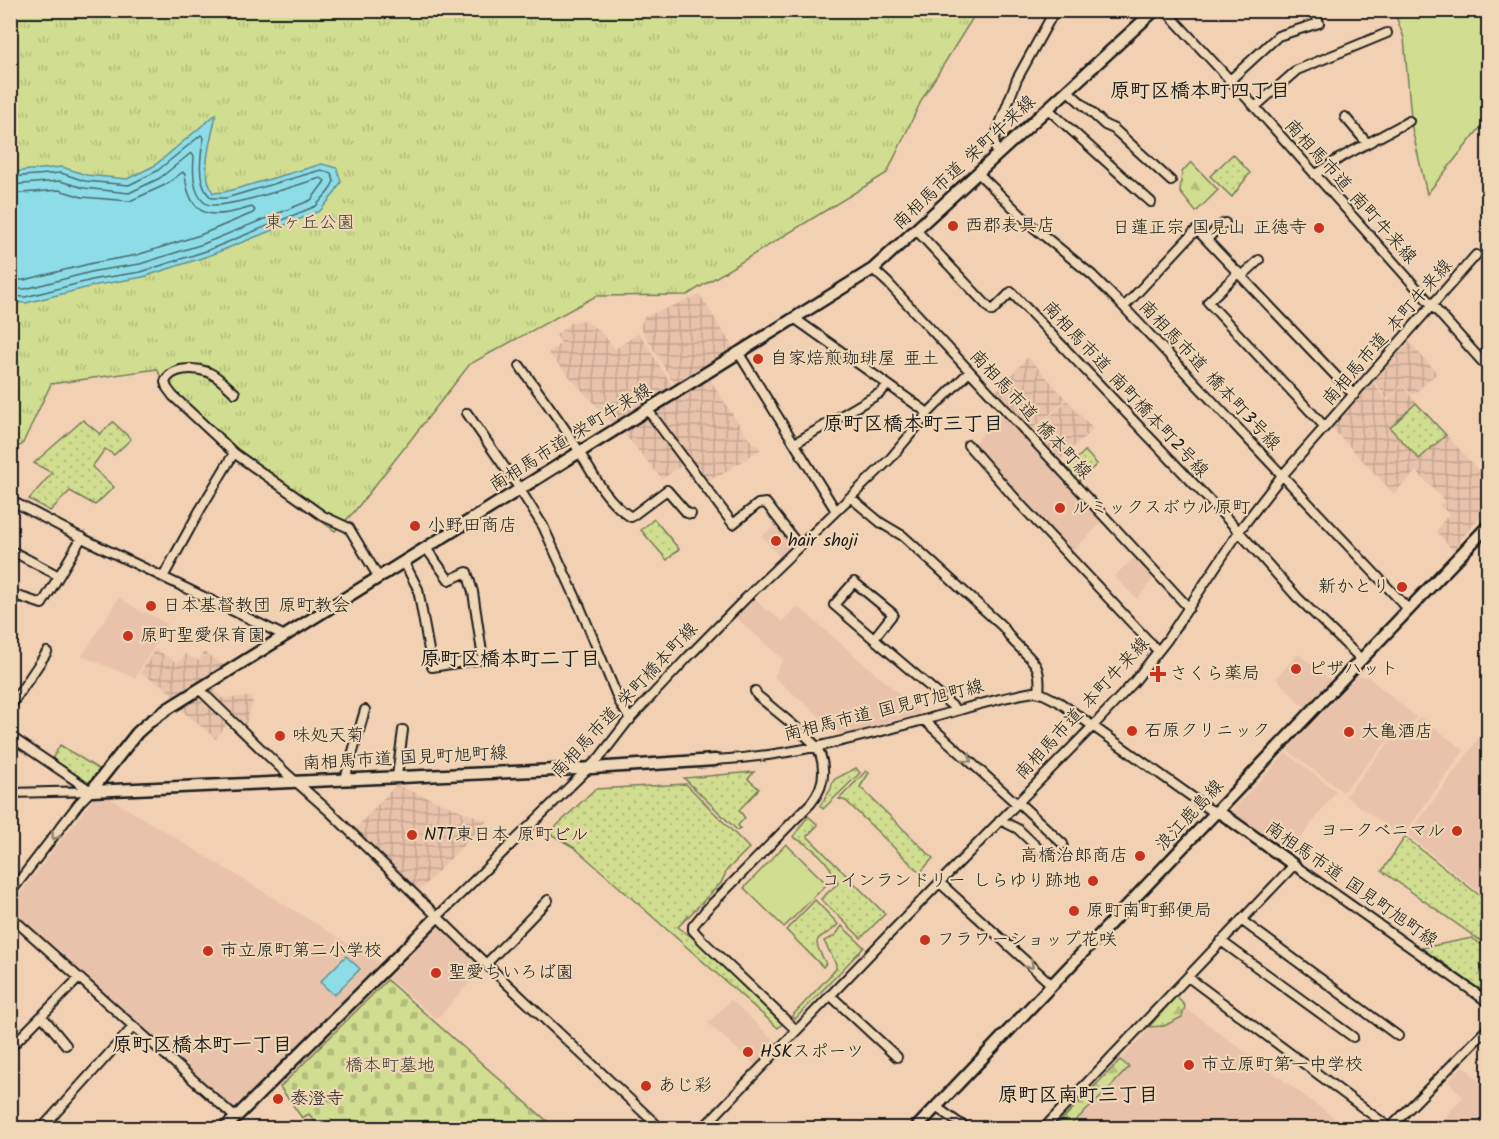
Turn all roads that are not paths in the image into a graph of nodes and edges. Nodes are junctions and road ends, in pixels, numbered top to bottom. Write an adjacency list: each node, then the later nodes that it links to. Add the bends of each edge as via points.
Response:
1 (1055, 10): 13 (street, via 1017,79 994,140)
2 (1155, 10): 7 (street, 南相馬市道 栄町牛来線)
3 (1165, 10): 6 (street, 南相馬市道 南町牛来線)
4 (1314, 10): 6 (street, via 1319,23 1278,36)
5 (1387, 33): 8 (street, via 1297,70)
6 (1229, 81): 8 (street, 南相馬市道 南町牛来線)
7 (1068, 91): 9 (street, 南相馬市道 栄町牛来線); 16 (street)
8 (1255, 107): 15 (street, 南相馬市道 南町牛来線)
9 (1048, 109): 13 (street, 南相馬市道 栄町牛来線); 17 (street)
10 (1345, 117): 12 (street)
11 (1409, 121): 12 (street)
12 (1367, 143): 15 (street)
13 (997, 155): 14 (street, 南相馬市道 栄町牛来線)
14 (978, 173): 19 (street, 南相馬市道 栄町牛来線); 26 (street, 南相馬市道 橋本町3号線)
15 (1315, 175): 25 (street, 南相馬市道 南町牛来線)
16 (1170, 181)
17 (1151, 202)
18 (1225, 223): 20 (street)
19 (916, 231): 23 (street, 南相馬市道 栄町牛来線); 50 (street, 南相馬市道 南町橋本町2号線, via 992,311 1011,292)
20 (1207, 240): 24 (street); 26 (street, via 1195,231 1191,234)
21 (1476, 255): 25 (street, 南相馬市道 本町牛来線)
22 (1259, 260): 24 (street)
23 (873, 269): 27 (street, 南相馬市道 栄町牛来線); 31 (street, 南相馬市道 橋本町線)
24 (1241, 274): 34 (street); 38 (street, via 1208,302)
25 (1433, 306): 30 (street, 南相馬市道 南町牛来線); 34 (street, 南相馬市道 本町牛来線)
26 (1124, 307): 43 (street, 南相馬市道 橋本町3号線)
27 (794, 318): 28 (street, 南相馬市道 栄町牛来線); 32 (street)
28 (738, 352): 35 (street, 南相馬市道 栄町牛来線); 39 (street)
29 (520, 366): 42 (street)
30 (1488, 368)
31 (969, 372): 37 (street, 南相馬市道 栄町橋本町線); 60 (street, 南相馬市道 橋本町線)
32 (888, 385): 37 (street); 39 (street)
33 (235, 393): 41 (street, via 215,376 201,371 176,370 165,382 173,396)
34 (1354, 395): 38 (street, 南相馬市道 本町牛来線)
35 (647, 410): 42 (street, 南相馬市道 栄町牛来線); 52 (street, via 733,524 758,504 766,503)
36 (467, 413): 44 (street)
37 (928, 413): 45 (street, 南相馬市道 栄町橋本町線, via 890,459)
38 (1325, 427): 43 (street, 南相馬市道 本町牛来線)
39 (795, 443): 47 (street)
40 (968, 445): 64 (street)
41 (234, 453): 57 (street); 58 (street, via 323,516 350,528)
42 (579, 453): 44 (street, 南相馬市道 栄町牛来線); 48 (street, via 604,490 631,517 667,490)
43 (1282, 476): 50 (street, 南相馬市道 本町牛来線); 61 (street, 南相馬市道 橋本町3号線)
44 (520, 490): 53 (street, 南相馬市道 栄町牛来線); 73 (street, via 545,532)
45 (850, 497): 47 (street, 南相馬市道 栄町橋本町線); 69 (street, via 908,540 1002,626 1035,662 1040,676)
46 (10, 500): 51 (street)
47 (836, 511): 52 (street, 南相馬市道 栄町橋本町線)
48 (691, 514)
49 (1488, 526): 61 (street, 浪江鹿島線)
50 (1239, 531): 60 (street, 南相馬市道 本町牛来線); 66 (street, 南相馬市道 南町橋本町2号線, via 1297,597)
51 (82, 537): 56 (street); 57 (street)
52 (799, 546): 73 (street, 南相馬市道 栄町橋本町線)
53 (426, 548): 55 (street, 南相馬市道 栄町牛来線); 55 (street, via 449,580 467,572 483,658 432,667 418,589)
54 (10, 550): 56 (street)
55 (404, 562): 58 (street, 南相馬市道 栄町牛来線)
56 (59, 576): 59 (street, via 42,604 18,596)
57 (163, 577): 62 (street)
58 (379, 578): 62 (street, 南相馬市道 栄町牛来線)
59 (10, 598)
60 (1189, 608): 64 (street, 南相馬市道 本町牛来線)
61 (1409, 610): 66 (street, 浪江鹿島線)
62 (285, 636): 67 (street, 南相馬市道 栄町牛来線)
63 (874, 638): 63 (street, via 834,605 854,582 893,614); 72 (street)
64 (1158, 651): 75 (street, 南相馬市道 本町牛来線)
65 (47, 652): 70 (street)
66 (1362, 660): 87 (street, 浪江鹿島線)
67 (199, 689): 83 (street); 84 (street, 南相馬市道 栄町牛来線, via 141,728)
68 (754, 691): 78 (street)
69 (1039, 693): 72 (street, 南相馬市道 国見町旭町線); 75 (street, 南相馬市道 国見町旭町線, via 1059,702)
70 (10, 707)
71 (365, 710): 82 (street)
72 (957, 710): 74 (street, 南相馬市道 国見町旭町線)
73 (630, 720): 80 (street, 南相馬市道 栄町橋本町線)
74 (924, 720): 78 (street, 南相馬市道 国見町旭町線); 86 (street, one-way to 86)
75 (1092, 727): 86 (street, 南相馬市道 本町牛来線); 87 (street, 南相馬市道 国見町旭町線)
76 (403, 730): 81 (street)
77 (10, 736): 84 (street)
78 (818, 748): 79 (street, 南相馬市道 国見町旭町線); 108 (street, via 824,772 822,789 693,926 702,940)
79 (714, 760): 80 (street, 南相馬市道 国見町旭町線)
80 (588, 768): 81 (street, 南相馬市道 国見町旭町線); 96 (street, 南相馬市道 栄町橋本町線)
81 (397, 776): 82 (street, 南相馬市道 国見町旭町線)
82 (345, 779): 83 (street, 南相馬市道 国見町旭町線)
83 (296, 782): 84 (street, 南相馬市道 国見町旭町線); 96 (street)
84 (92, 791): 85 (street, 南相馬市道 国見町旭町線); 93 (street, 南相馬市道 栄町牛来線, one-way to 93)
85 (10, 793)
86 (1017, 803): 88 (street, 南相馬市道 本町牛来線); 89 (street)
87 (1216, 812): 91 (street, 南相馬市道 国見町旭町線); 102 (street, 浪江鹿島線)
88 (1000, 820): 90 (street, via 1018,829); 92 (street, 南相馬市道 本町牛来線)
89 (1063, 844)
90 (1040, 850)
91 (1294, 865): 97 (street); 104 (street, 南相馬市道 国見町旭町線)
92 (940, 883): 102 (street, one-way to 102); 103 (street, 南相馬市道 本町牛来線)
93 (10, 893)
94 (548, 900): 99 (street)
95 (10, 916): 101 (street)
96 (437, 916): 99 (street); 115 (street, 南相馬市道 栄町橋本町線)
97 (1241, 920): 98 (street); 109 (street)
98 (1221, 941): 100 (street); 110 (street)
99 (486, 964): 118 (street)
100 (1188, 977): 122 (street); 123 (street)
101 (79, 978): 105 (street); 106 (street)
102 (1052, 985): 114 (street, 浪江鹿島線)
103 (830, 995): 108 (street, 南相馬市道 本町牛来線); 113 (street)
104 (1488, 1002)
105 (42, 1016): 111 (street); 112 (street)
106 (133, 1027): 115 (street); 116 (street)
107 (1488, 1028): 123 (street)
108 (796, 1030): 119 (street, 南相馬市道 本町牛来線)
109 (1398, 1036)
110 (1353, 1037)
111 (66, 1045)
112 (10, 1048)
113 (897, 1057)
114 (936, 1107): 120 (street, 浪江鹿島線); 121 (street)
115 (236, 1118): 117 (street, 南相馬市道 栄町橋本町線)
116 (42, 1128)
117 (225, 1128)
118 (660, 1128)
119 (702, 1128)
120 (916, 1128)
121 (966, 1128)
122 (1044, 1128)
123 (1390, 1128)

